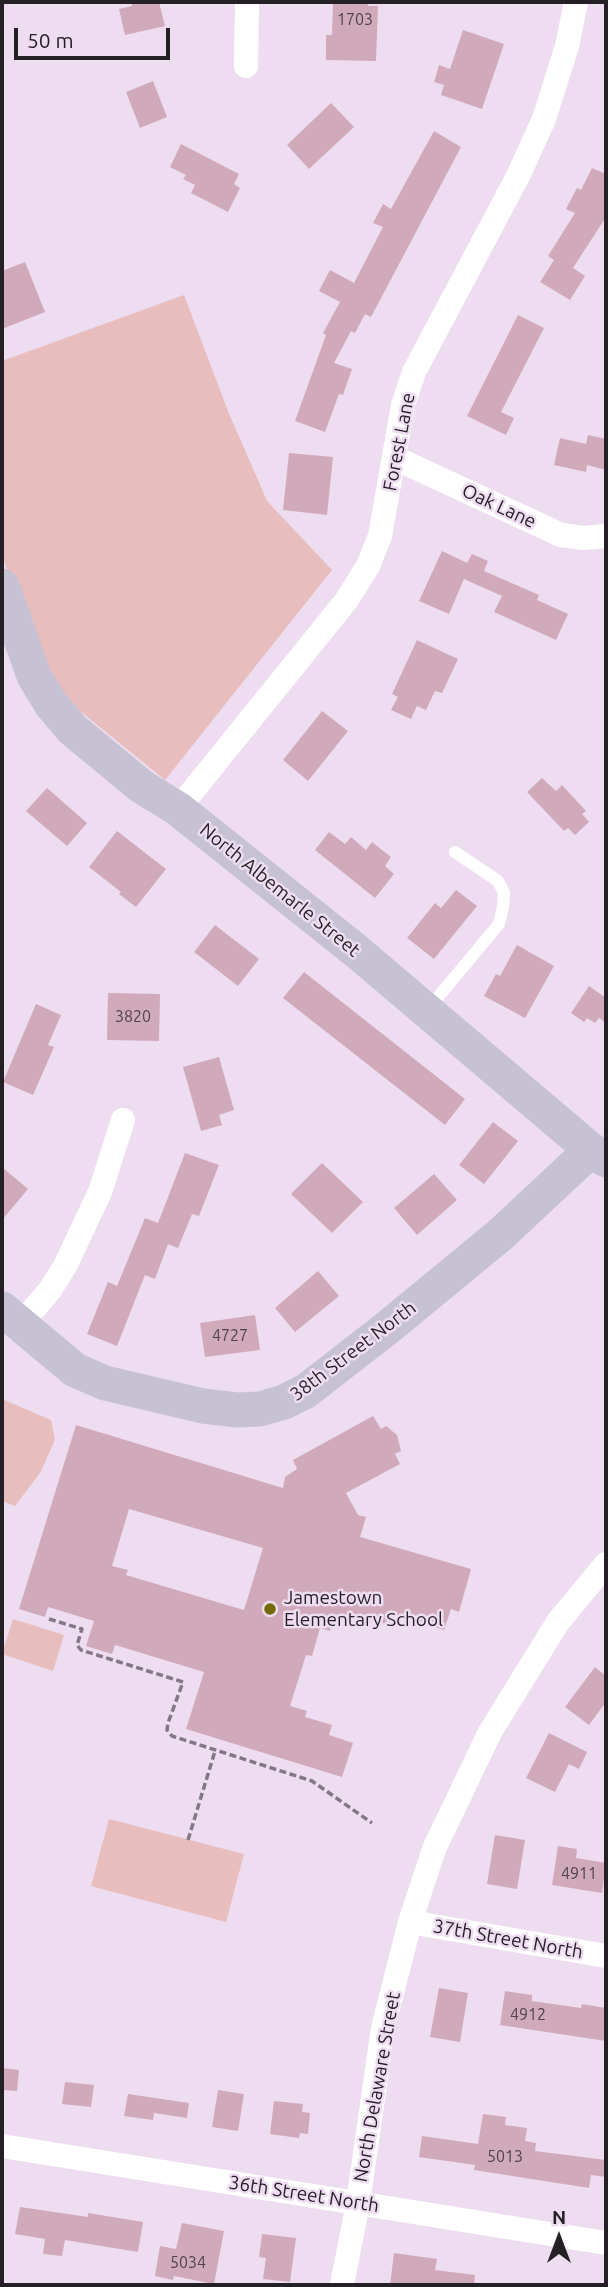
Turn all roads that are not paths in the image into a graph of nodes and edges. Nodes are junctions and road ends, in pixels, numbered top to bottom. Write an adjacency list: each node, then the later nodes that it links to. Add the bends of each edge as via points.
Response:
1 (247, 2): 3 (street)
2 (576, 2): 4 (street, Forest Lane, via 544,119 519,176 414,372 403,405)
3 (246, 66)
4 (395, 458): 5 (street, Oak Lane, via 561,535); 7 (street, Forest Lane, via 380,536 368,566 346,601)
5 (606, 536)
6 (5, 608): 7 (street, North Albemarle Street, via 34,676 72,729 141,786)
7 (178, 809): 9 (street, North Albemarle Street)
8 (455, 852): 9 (lane, via 498,881 504,893 503,906 499,924)
9 (427, 1011): 11 (street, North Albemarle Street)
10 (123, 1121): 12 (street, via 100,1192 65,1266 50,1290)
11 (598, 1155): 12 (street, 38th Street North, via 306,1391 260,1409 203,1406 105,1383 75,1370)
12 (11, 1316)
13 (606, 1564): 14 (street, North Delaware Street, via 558,1622 490,1732 434,1849)
14 (410, 1922): 15 (street, 37th Street North); 17 (street, North Delaware Street, via 383,2028)
15 (606, 1956)
16 (2, 2146): 17 (street, 36th Street North)
17 (358, 2203): 18 (street, 36th Street North); 19 (street, North Delaware Street)
18 (606, 2243)
19 (342, 2285)

